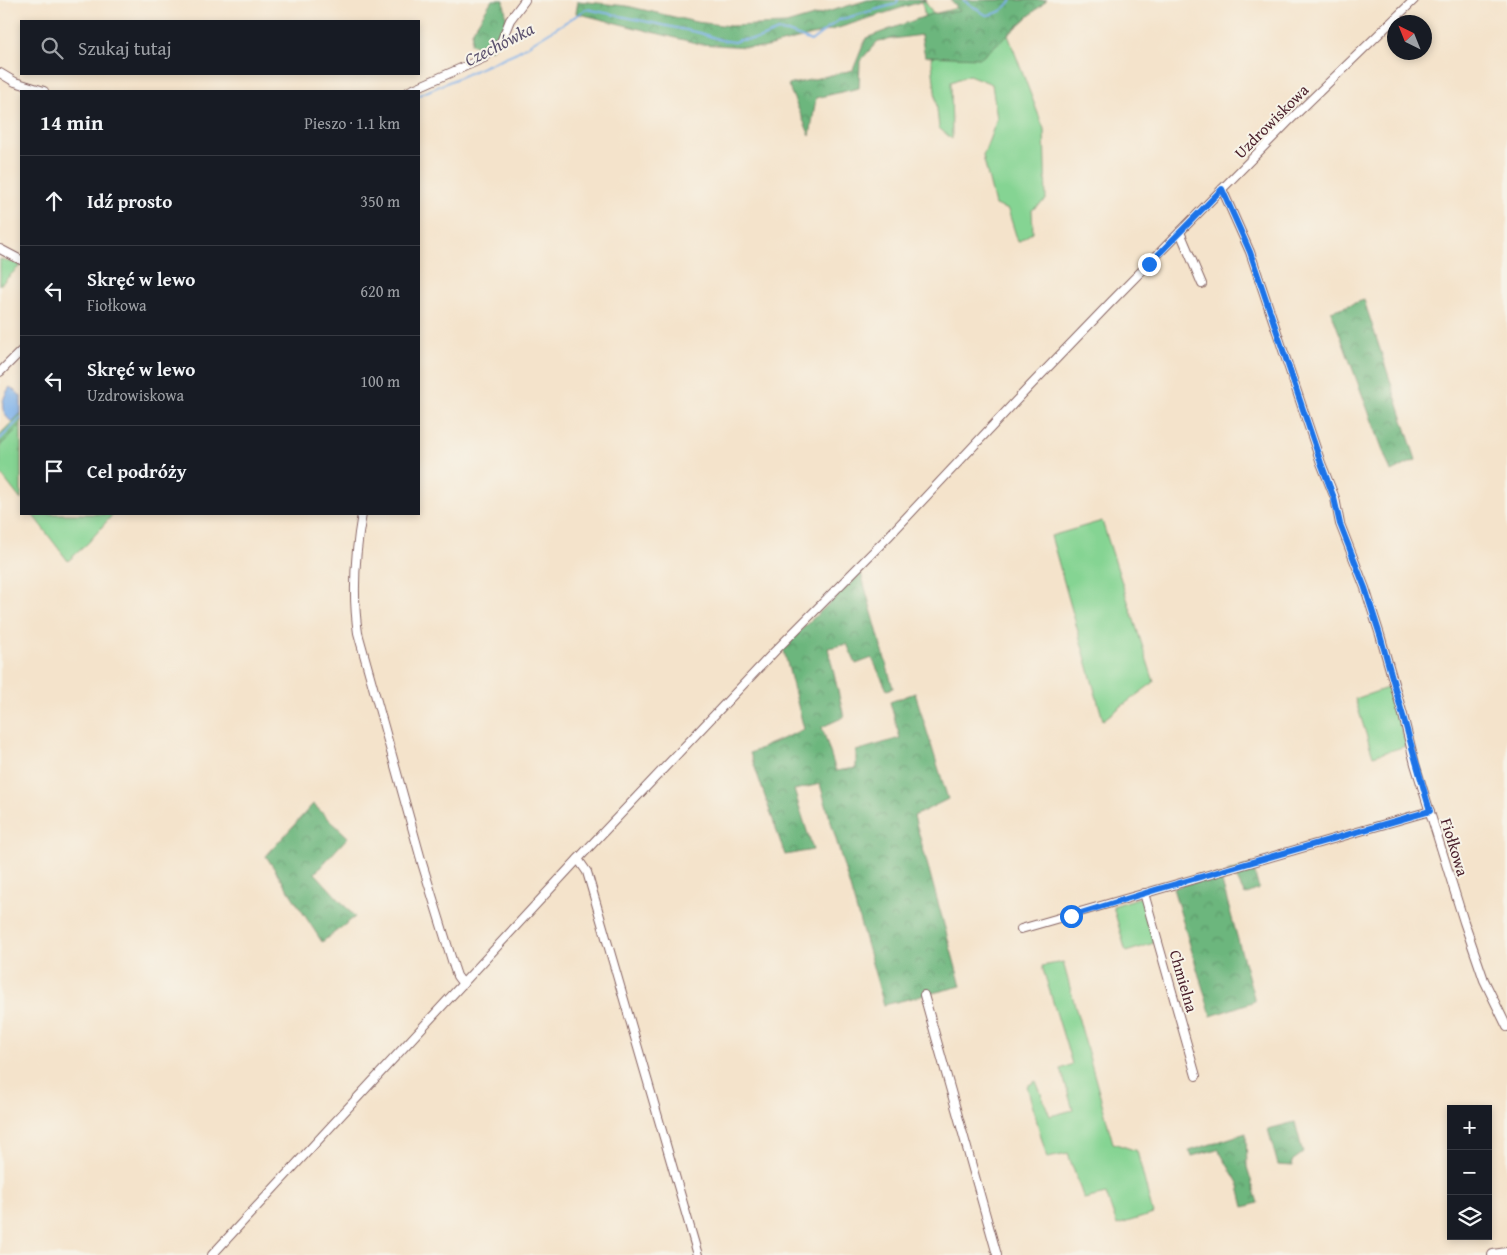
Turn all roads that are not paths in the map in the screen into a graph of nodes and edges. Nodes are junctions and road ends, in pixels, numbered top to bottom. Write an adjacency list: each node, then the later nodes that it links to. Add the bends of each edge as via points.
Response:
1 (525, 0): 5 (street, via 515,11 505,36 484,58)
2 (1414, 0): 6 (street, Uzdrowiskowa)
3 (0, 73): 4 (street, via 15,82)
4 (41, 90)
5 (411, 90)
6 (1222, 189): 7 (street, Uzdrowiskowa); 14 (street, Fiołkowa, via 1250,252 1340,524 1365,588)
7 (1180, 232): 10 (street); 15 (street, Uzdrowiskowa, via 877,549 775,650)
8 (0, 249): 9 (street)
9 (20, 259)
10 (1202, 284)
11 (20, 352): 12 (street)
12 (0, 372)
13 (362, 515): 18 (street, via 354,576 358,633 456,976)
14 (1430, 811): 16 (street); 20 (street, Fiołkowa, via 1479,966)
15 (578, 859): 18 (street, Uzdrowiskowa); 24 (street, via 587,872)
16 (1144, 893): 17 (street); 21 (street, Chmielna)
17 (1021, 929)
18 (463, 984): 23 (street, Uzdrowiskowa)
19 (924, 995): 25 (street)
20 (1507, 1027)
21 (1196, 1076)
22 (1507, 1253): 26 (main road)
23 (212, 1255)
24 (698, 1255)
25 (997, 1255)
26 (1493, 1255)

